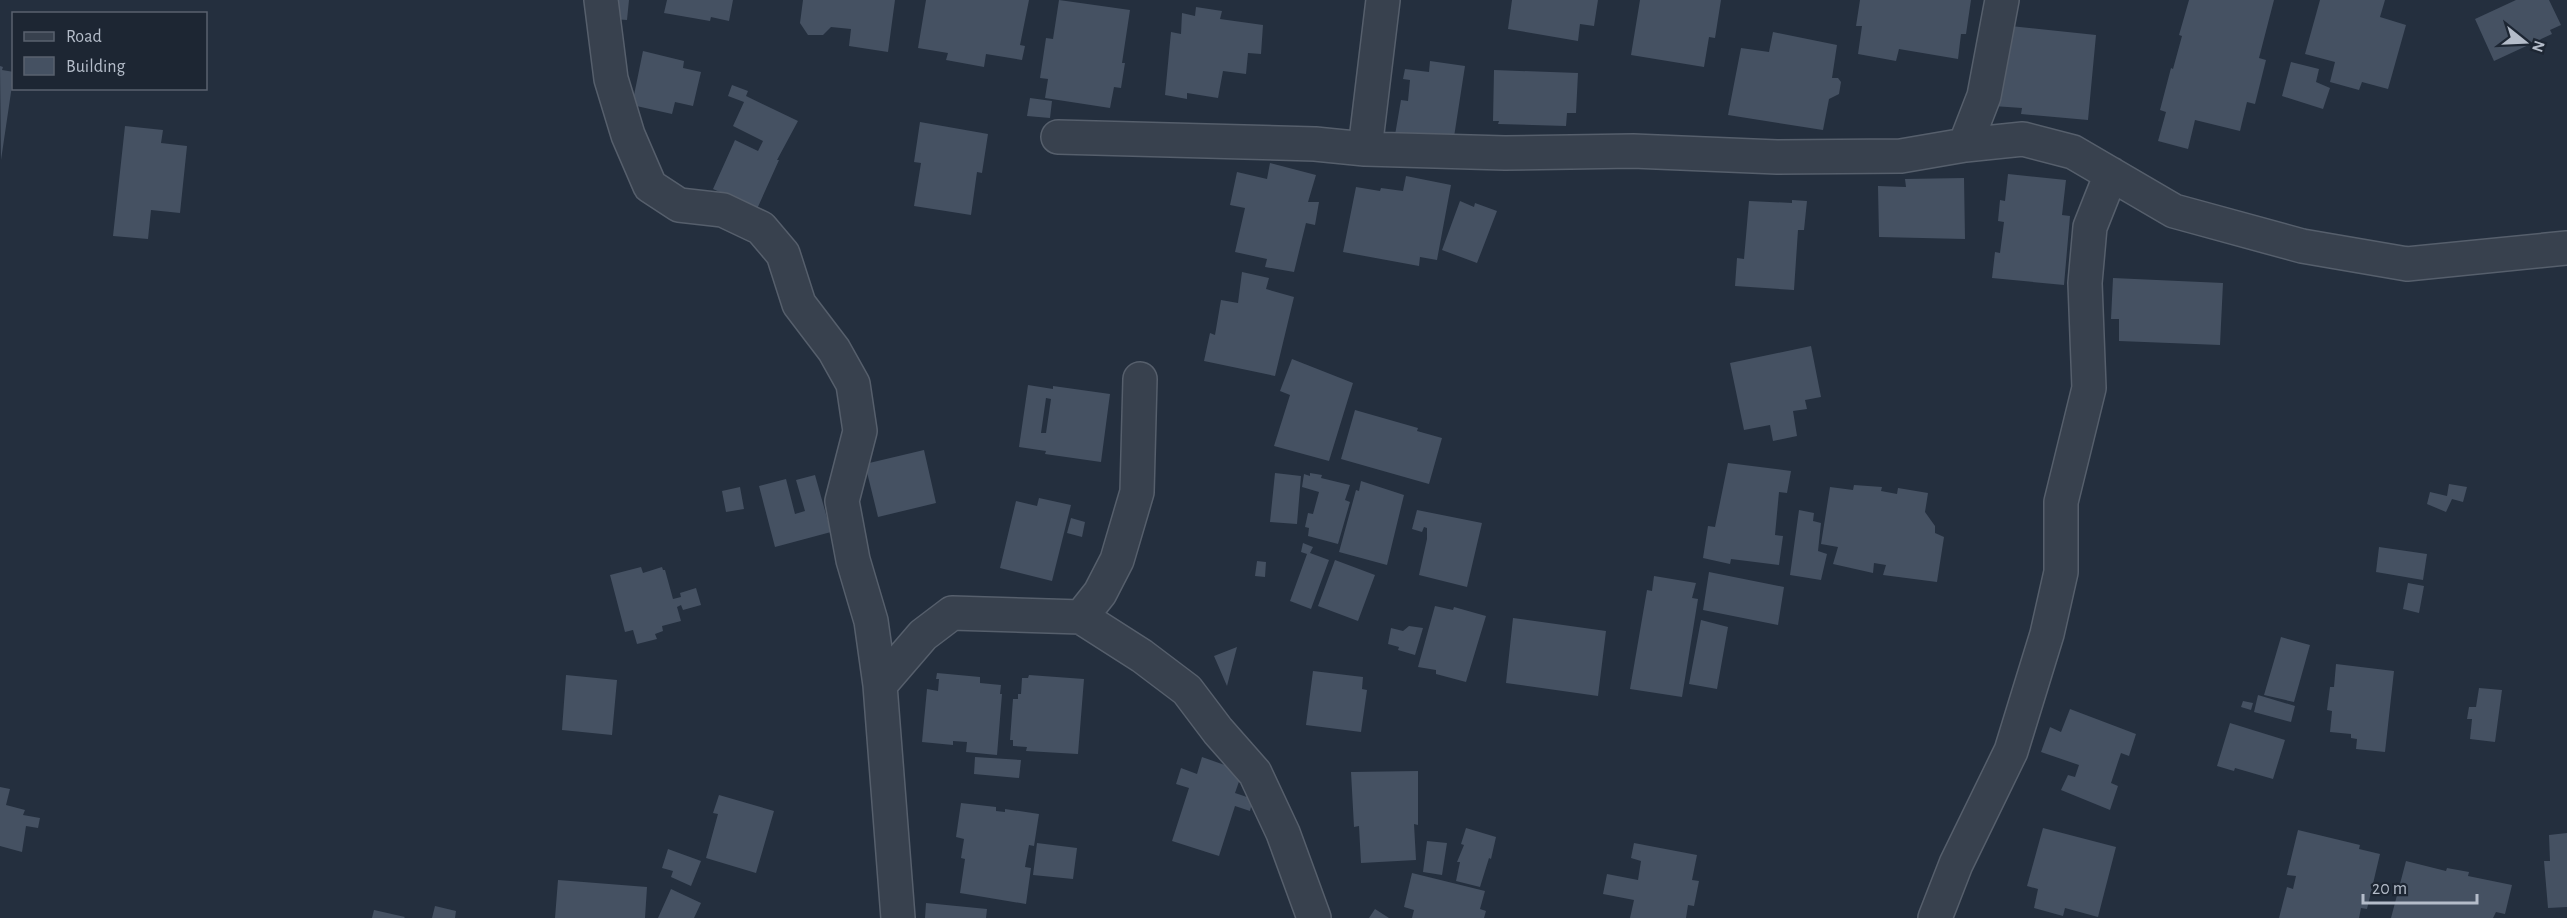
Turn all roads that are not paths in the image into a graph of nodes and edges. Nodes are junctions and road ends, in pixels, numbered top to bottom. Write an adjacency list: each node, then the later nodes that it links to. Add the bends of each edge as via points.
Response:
1 (601, 0): 11 (street, via 611,79 628,135 650,186 680,205 723,210 761,228 783,254 799,304 834,350 853,384 860,431 842,501 870,621)
2 (1383, 0): 6 (street)
3 (2002, 0): 5 (street, via 1984,96)
4 (1058, 137): 6 (street, via 1315,144)
5 (1965, 145): 6 (street, via 1901,156); 7 (street, via 2023,139 2073,152)
6 (1365, 150)
7 (2111, 174): 8 (street, via 2174,211 2302,246 2407,264); 14 (street, via 2090,227 2085,283 2089,388 2061,502 2061,572 2047,634 2011,751 1960,853)
8 (2567, 248)
9 (1140, 380): 10 (street, via 1137,492 1117,560)
10 (1082, 617): 11 (street, via 952,613 923,634); 13 (street, via 1187,690 1255,773 1283,832)
11 (880, 685): 12 (street)
12 (898, 918)
13 (1314, 918)
14 (1935, 918)

